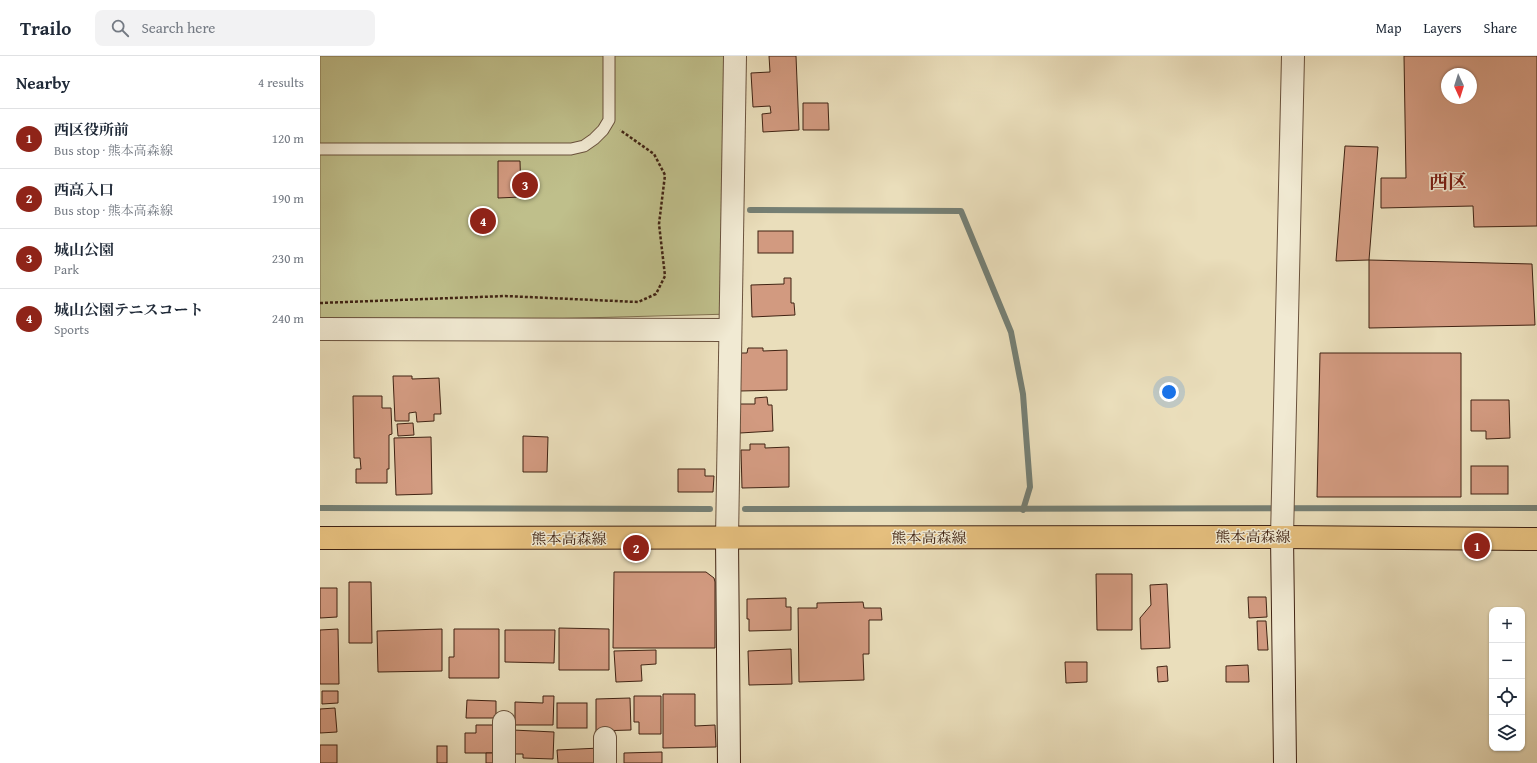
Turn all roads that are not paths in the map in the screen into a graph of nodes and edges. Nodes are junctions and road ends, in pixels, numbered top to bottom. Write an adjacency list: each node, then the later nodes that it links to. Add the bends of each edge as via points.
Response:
1 (609, 56): 4 (lane, via 608,122 603,130 584,146 570,149)
2 (735, 56): 6 (street)
3 (1293, 56): 7 (street)
4 (320, 149)
5 (320, 329): 6 (street)
6 (730, 330): 9 (street)
7 (1282, 537): 9 (main road, 熊本高森線); 10 (main road, 熊本高森線); 16 (street)
8 (320, 538): 9 (main road, 熊本高森線)
9 (727, 539): 15 (street)
10 (1537, 539)
11 (504, 722): 13 (street)
12 (605, 738): 14 (street)
13 (504, 763)
14 (605, 763)
15 (729, 763)
16 (1285, 763)

